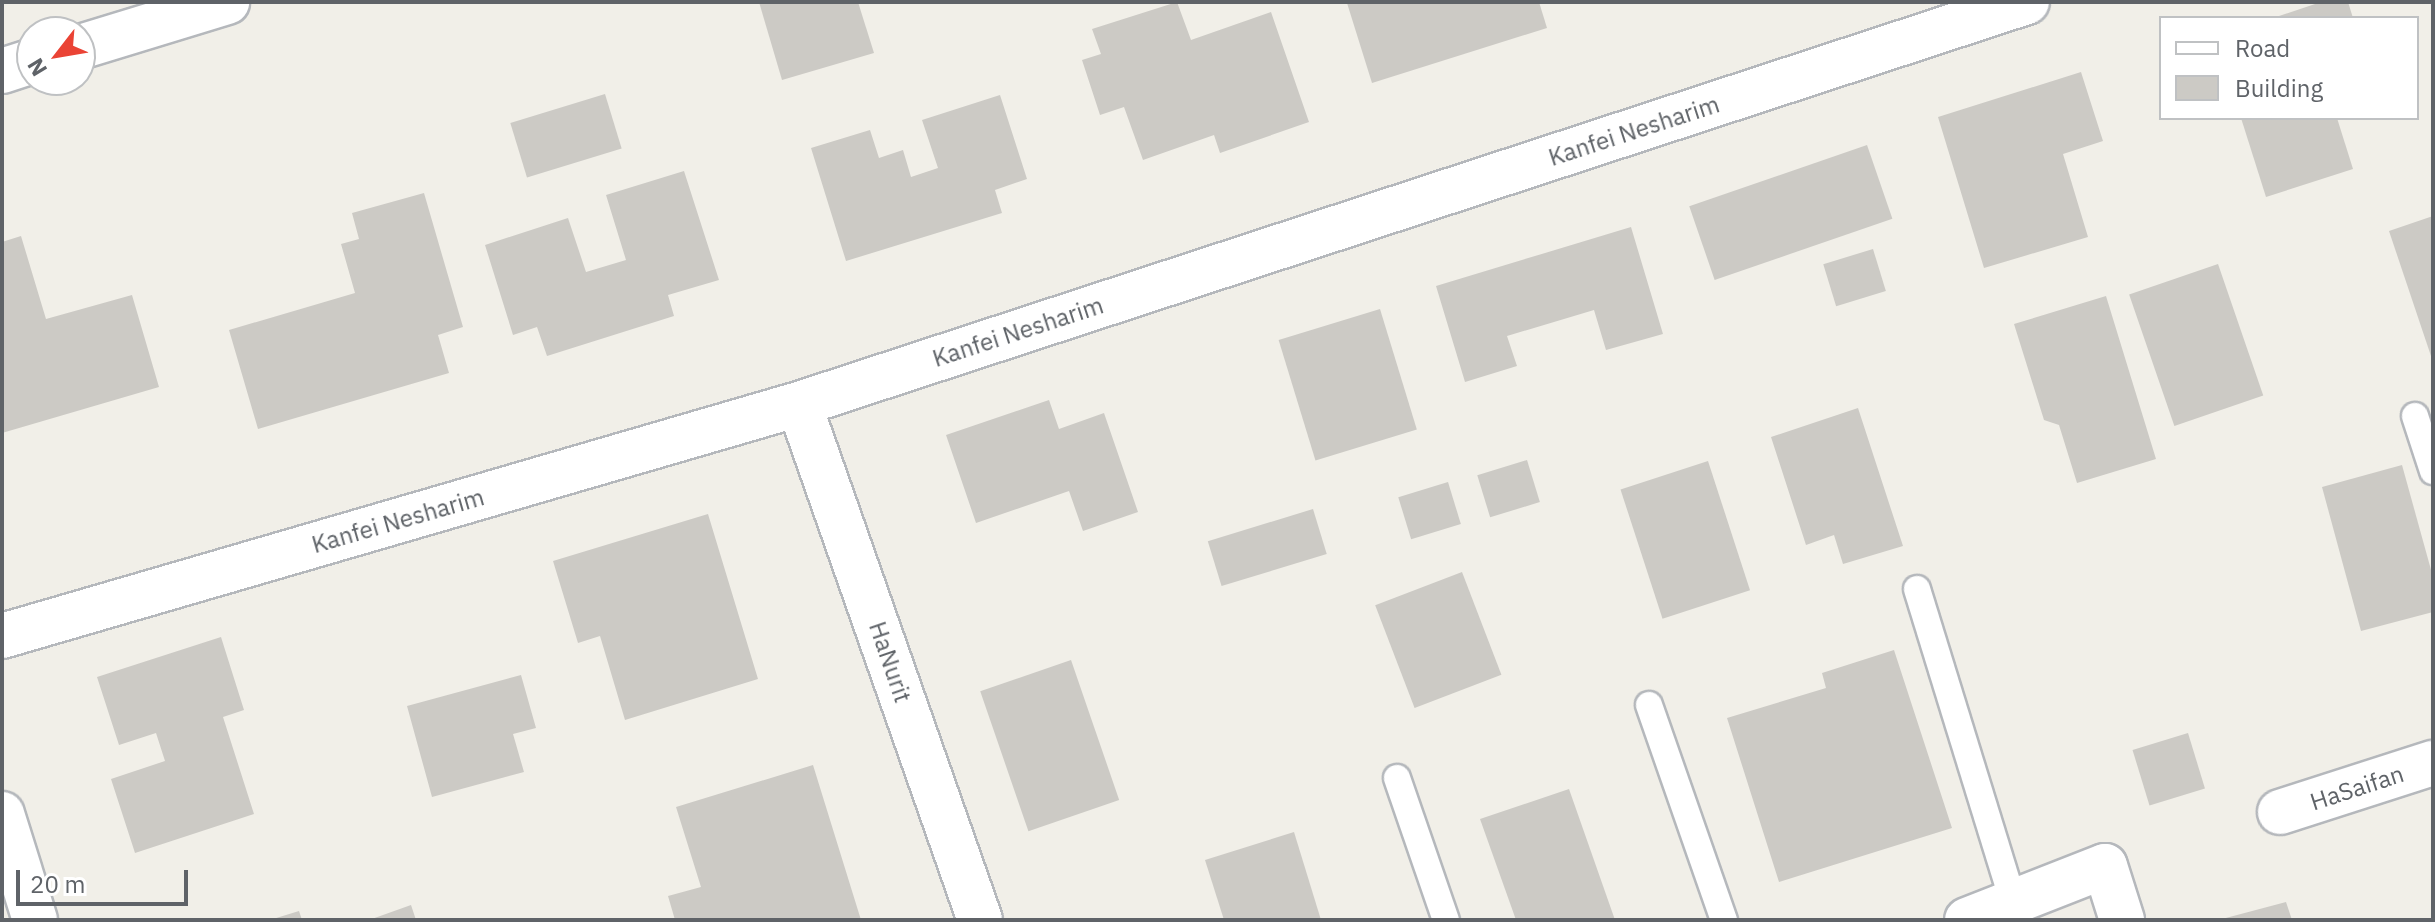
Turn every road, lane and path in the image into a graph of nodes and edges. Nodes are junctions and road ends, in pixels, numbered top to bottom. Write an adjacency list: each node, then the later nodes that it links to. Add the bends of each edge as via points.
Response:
1 (227, 2): 3 (street)
2 (2027, 2): 4 (street, Kanfei Nesharim)
3 (96, 42)
4 (799, 404): 8 (street, Kanfei Nesharim); 16 (street, HaNurit)
5 (2415, 416): 6 (lane)
6 (2433, 471)
7 (1917, 589): 14 (lane)
8 (2, 636)
9 (1649, 705): 18 (lane)
10 (2433, 763): 12 (street, HaSaifan)
11 (1397, 778): 17 (lane)
12 (2280, 812)
13 (2, 814): 15 (street)
14 (2013, 902): 19 (street); 20 (street, via 2105,866)
15 (35, 920)
16 (980, 920)
17 (1446, 920)
18 (1724, 920)
19 (1967, 920)
20 (2122, 920)

